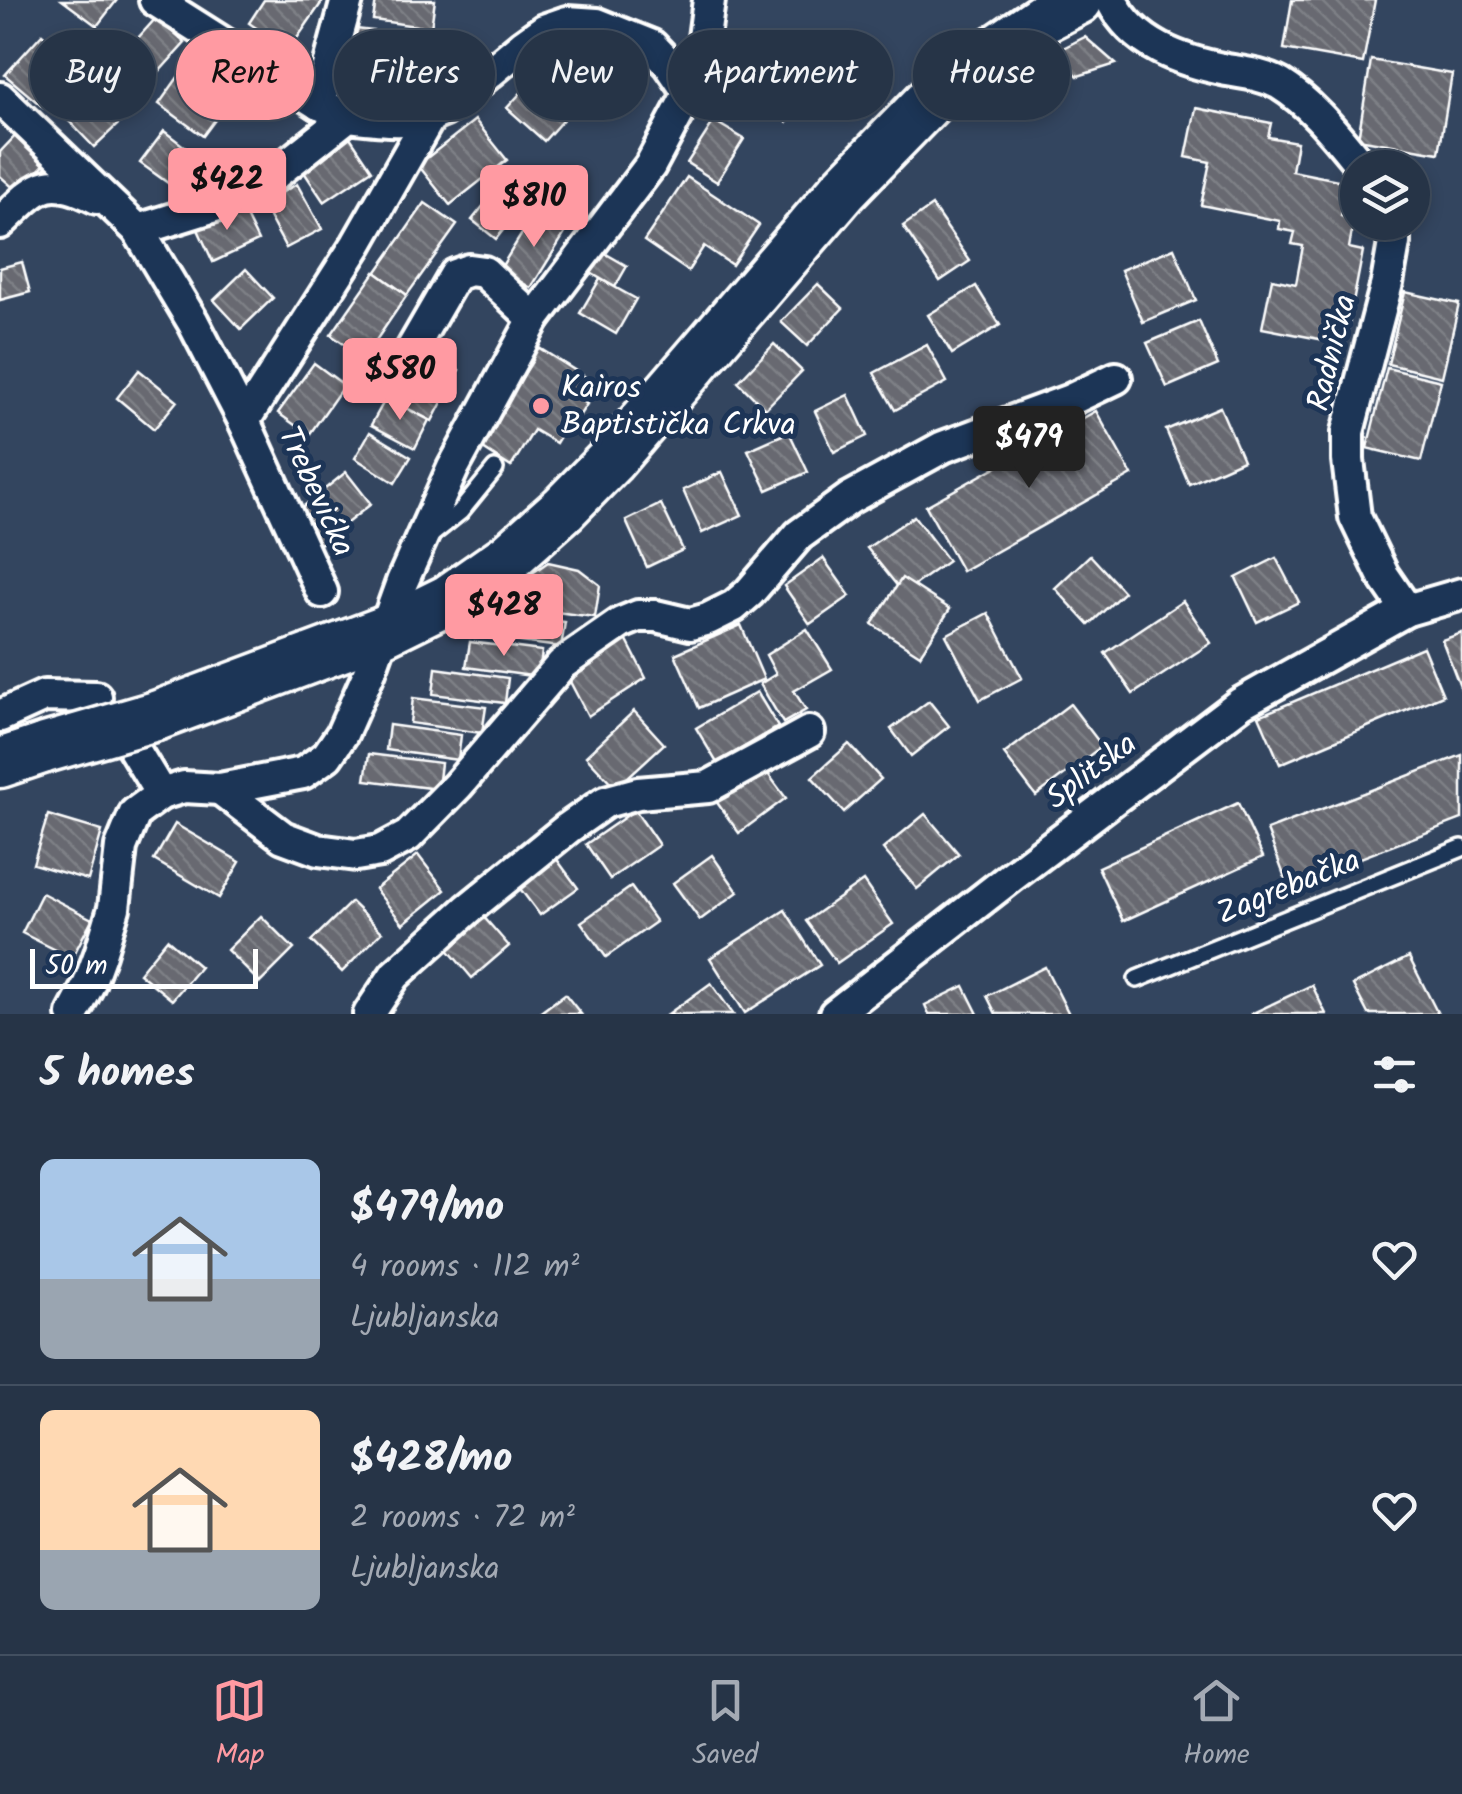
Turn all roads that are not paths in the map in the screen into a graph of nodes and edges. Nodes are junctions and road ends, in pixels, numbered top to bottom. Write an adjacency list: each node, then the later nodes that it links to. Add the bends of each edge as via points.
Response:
1 (155, 0): 10 (street)
2 (348, 0): 10 (street)
3 (708, 0): 6 (street)
4 (1078, 0): 29 (main road, via 945,86 842,190 563,509 449,599)
5 (1111, 0): 15 (street, via 1126,24 1158,49 1281,85)
6 (705, 30)
7 (668, 63): 8 (street, Trebevićka, via 652,46 598,24 566,22 544,30)
8 (495, 70)
9 (0, 98): 16 (street, Trebevićka)
10 (318, 104): 11 (street)
11 (334, 110)
12 (343, 120): 18 (street, via 275,174 218,205)
13 (428, 120): 23 (street, Trebevićka)
14 (675, 120): 20 (street, via 650,166)
15 (1348, 150)
16 (113, 206): 17 (street, via 52,184 33,191); 18 (street, Trebevićka)
17 (0, 222)
18 (138, 230): 23 (street, Trebevićka)
19 (1394, 240): 28 (street, Radnička, via 1348,432 1348,460 1356,517)
20 (534, 320): 22 (street, via 484,272 455,275); 25 (street)
21 (1116, 378): 35 (street, via 943,447 850,498 799,535 748,594 708,620 690,624 638,616 620,624 562,664 458,786 408,836 380,850 318,850 283,837)
22 (394, 382)
23 (244, 421): 26 (street, Trebevićka)
24 (495, 469): 25 (lane, via 460,512)
25 (419, 544): 29 (street)
26 (322, 592)
27 (1462, 594): 28 (street)
28 (1407, 610): 41 (street, Splitska, via 1240,703)
29 (384, 631): 32 (main road); 35 (street, via 328,756 302,773)
30 (96, 697): 31 (street, via 44,696)
31 (0, 716)
32 (144, 731): 34 (main road, bridge); 36 (street)
33 (809, 732): 40 (street, via 708,786 605,802 453,922 394,975)
34 (0, 763)
35 (220, 789): 36 (street, via 184,787)
36 (162, 794): 39 (street, via 126,830 114,908)
37 (1462, 848): 38 (lane, Zagrebačka)
38 (1137, 979)
39 (73, 1014)
40 (369, 1014)
41 (835, 1014)

